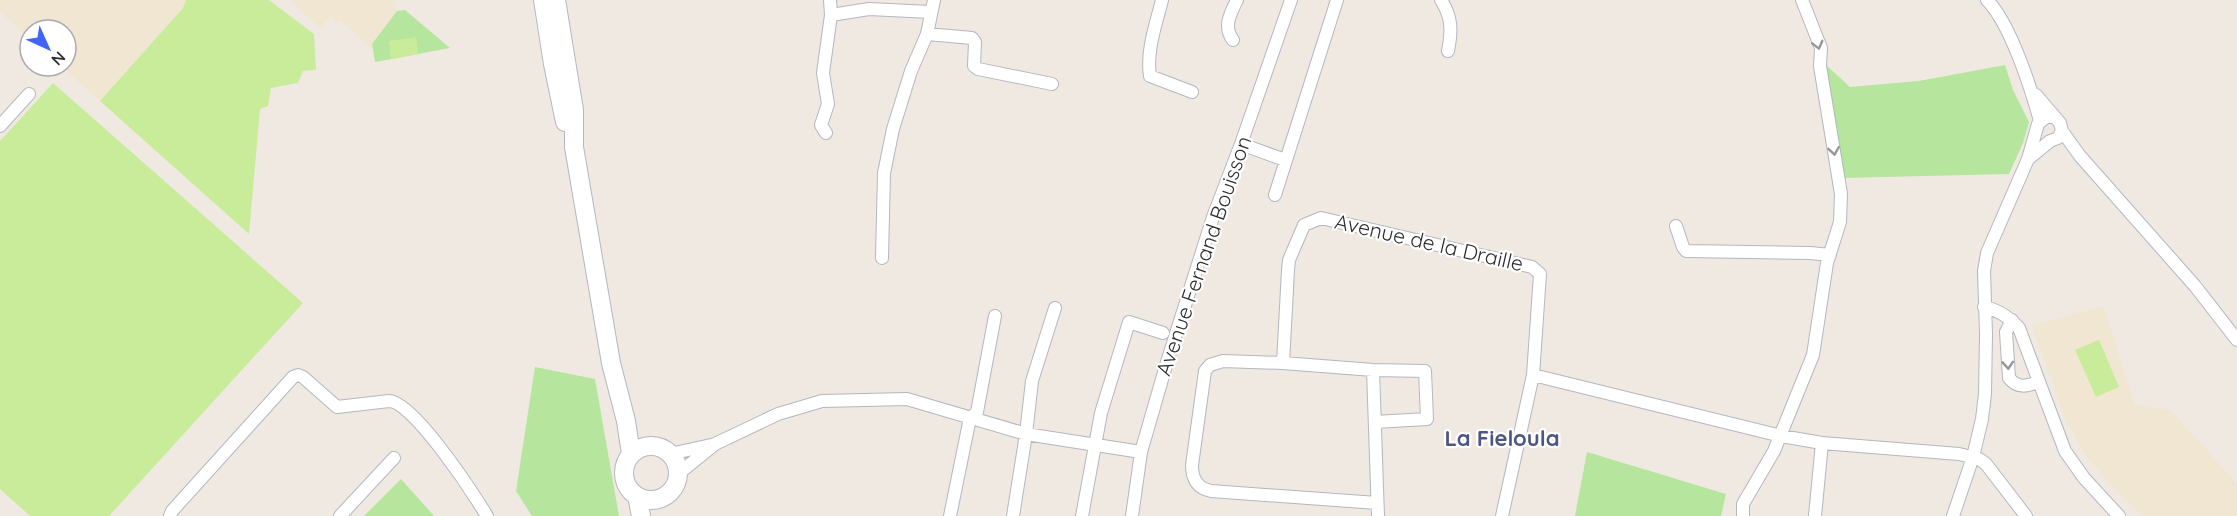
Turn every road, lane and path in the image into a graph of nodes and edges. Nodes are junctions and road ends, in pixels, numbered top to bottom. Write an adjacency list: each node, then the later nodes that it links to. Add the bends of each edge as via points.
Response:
1 (543, 0): 16 (main road)
2 (556, 0): 16 (main road)
3 (830, 0): 13 (street)
4 (1162, 0): 20 (street, via 1152,39 1150,76)
5 (1237, 0): 15 (street, via 1227,26)
6 (1291, 0): 27 (street, Avenue Fernand Bouisson)
7 (1337, 0): 29 (street)
8 (1442, 0): 17 (street, via 1451,22)
9 (1802, 0): 32 (street, one-way to 32, via 1821,48 1820,66 1841,194 1840,222)
10 (1987, 0): 19 (street, via 2005,27)
11 (869, 4): 12 (street); 13 (street)
12 (933, 6): 14 (street)
13 (831, 15): 25 (street, via 823,73 828,104 821,125)
14 (927, 34): 18 (street, via 972,38 974,66 978,69); 33 (street, via 902,97 886,162)
15 (1233, 40)
16 (556, 42): 44 (main road, via 574,110 574,143)
17 (1448, 51)
18 (1052, 84)
19 (2031, 89): 22 (street); 24 (street)
20 (1191, 92)
21 (29, 94): 23 (street)
22 (2054, 117): 24 (street, via 2046,117); 26 (street, via 2060,123)
23 (0, 126)
24 (2039, 126): 26 (street, via 2040,137); 28 (street)
25 (826, 133)
26 (2055, 137): 28 (street); 39 (street, via 2079,156 2195,286)
27 (1242, 144): 29 (street); 53 (street, Avenue Fernand Bouisson, via 1213,217)
28 (2028, 159): 34 (street, via 1987,253)
29 (1285, 160): 30 (street)
30 (1275, 195)
31 (1677, 226): 32 (street, via 1686,251)
32 (1830, 255): 48 (street, via 1816,347)
33 (882, 258)
34 (1984, 307): 37 (street, via 1996,309); 56 (street, via 1985,394)
35 (1055, 308): 47 (street, via 1032,381)
36 (995, 316): 45 (street, via 977,412)
37 (2012, 320): 43 (street, via 2019,328); 43 (street, one-way to 43, via 2006,332 2009,378 2021,386)
38 (1163, 333): 52 (street, via 1129,322)
39 (2237, 340)
40 (1283, 363): 41 (street); 42 (street, Avenue de la Draille, via 1289,260 1304,225 1321,218 1532,267 1540,274); 61 (street, via 1223,361 1205,370 1192,465 1195,483 1211,491)
41 (1373, 370): 46 (street); 46 (street, via 1425,371 1427,419)
42 (1533, 375): 48 (street); 71 (street, Avenue de la Draille)
43 (2038, 382): 76 (street, via 2065,451)
44 (617, 387): 51 (main road); 54 (main road)
45 (970, 418): 47 (street); 49 (street, via 907,399 822,401 778,414); 67 (street)
46 (1375, 422): 61 (street)
47 (1026, 434): 52 (street); 68 (street)
48 (1781, 436): 50 (street); 72 (street, via 1743,504)
49 (715, 444): 55 (street); 58 (street)
50 (1822, 444): 56 (street); 73 (street)
51 (650, 446): 54 (main road); 55 (main road)
52 (1094, 446): 53 (street); 69 (street)
53 (1141, 452): 70 (street, Avenue Fernand Bouisson)
54 (631, 454): 59 (main road, via 626,460 624,477)
55 (670, 454): 58 (main road)
56 (1973, 457): 74 (street); 75 (street, via 1986,464)
57 (394, 458): 63 (street)
58 (678, 474): 60 (main road, via 673,488)
59 (637, 496): 60 (main road); 65 (main road)
60 (661, 498): 66 (main road)
61 (1378, 510)
62 (170, 516): 64 (street, via 298,375 337,407 388,400 402,405 467,483)
63 (340, 516)
64 (487, 516)
65 (641, 516)
66 (656, 516)
67 (950, 516)
68 (1012, 516)
69 (1082, 516)
70 (1132, 516)
71 (1502, 516)
72 (1743, 516)
73 (1815, 516)
74 (1953, 516)
75 (2026, 516)
76 (2119, 516)

